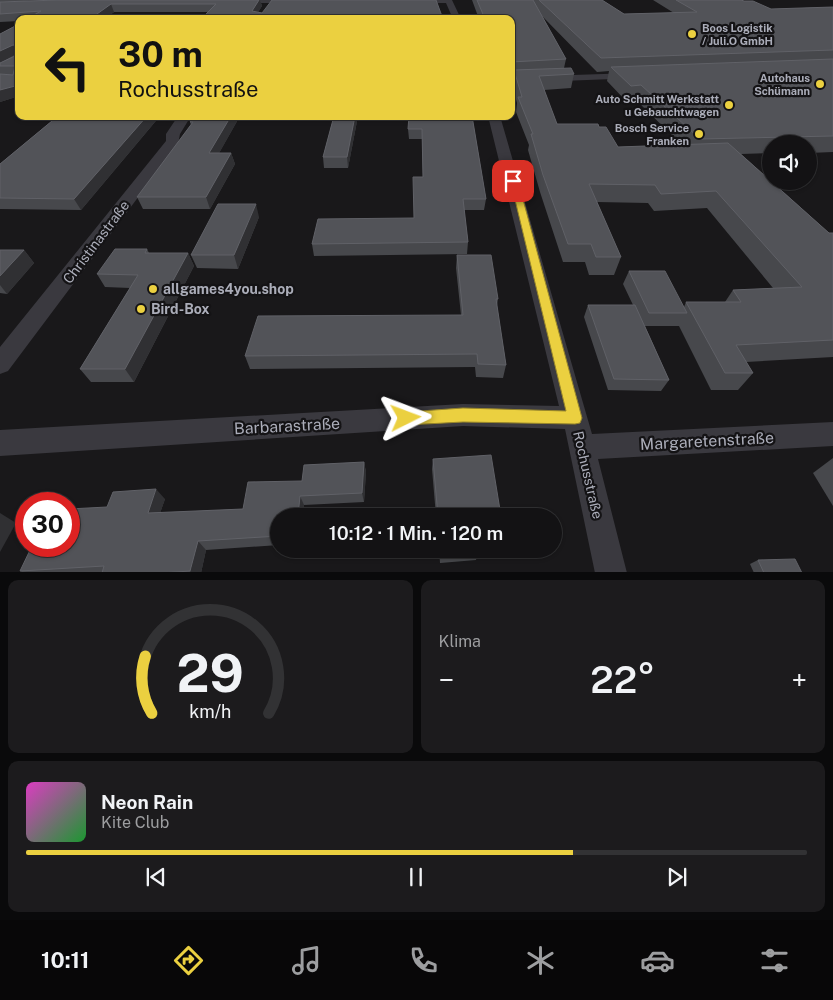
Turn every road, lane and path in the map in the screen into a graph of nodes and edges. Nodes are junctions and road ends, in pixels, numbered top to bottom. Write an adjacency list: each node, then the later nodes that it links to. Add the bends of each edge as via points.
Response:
1 (448, 0): 4 (street); 7 (street)
2 (271, 1): 3 (street); 5 (street); 6 (street)
3 (310, 1)
4 (399, 1)
5 (226, 2)
6 (264, 13)
7 (454, 15)
8 (644, 75): 9 (street)
9 (515, 80)
10 (183, 120): 12 (street, Christinastraße, via 172,134 173,141)
11 (495, 120): 13 (street, Rochusstraße)
12 (0, 364)
13 (575, 418): 15 (street, Barbarastraße, via 463,415); 16 (street, Rochusstraße)
14 (833, 434): 16 (street, Margaretenstraße)
15 (0, 443)
16 (581, 448): 17 (street, Rochusstraße)
17 (611, 572)

